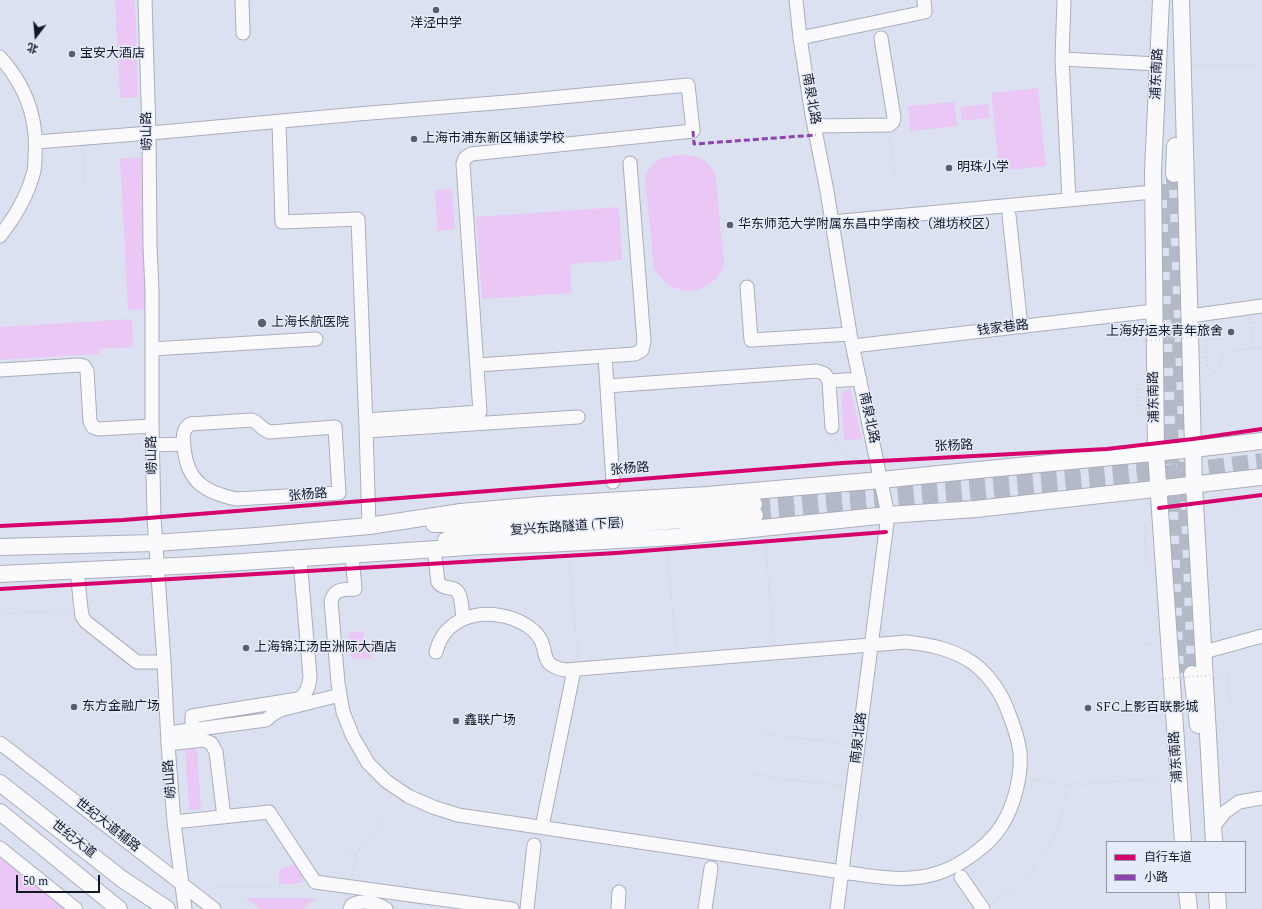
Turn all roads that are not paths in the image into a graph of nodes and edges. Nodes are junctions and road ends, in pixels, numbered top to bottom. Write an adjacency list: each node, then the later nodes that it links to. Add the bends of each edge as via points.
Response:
1 (145, 0): 16 (street, 崂山路)
2 (242, 0): 8 (street)
3 (796, 0): 9 (street, 南泉北路)
4 (924, 0): 9 (street, via 925,12)
5 (1064, 0): 12 (street)
6 (1161, 0): 7 (main road, 浦东南路, via 1167,175); 13 (main road, 浦东南路)
7 (1181, 0): 27 (main road, 浦东南路)
8 (242, 32)
9 (800, 38): 15 (street, 南泉北路)
10 (881, 38): 15 (street, via 893,122 889,125)
11 (0, 57): 17 (street, via 24,92 33,117)
12 (1062, 59): 13 (street); 20 (street)
13 (1158, 64): 19 (main road, 浦东南路)
14 (279, 122): 16 (street); 33 (street, via 688,85 693,131 472,154 465,158 463,164); 39 (street, via 282,222 358,219)
15 (814, 126): 22 (street, 南泉北路)
16 (149, 133): 17 (street); 31 (street, 崂山路)
17 (36, 142): 23 (street, via 34,170 24,197)
18 (630, 163): 32 (street, via 644,342 642,350 635,354)
19 (1153, 192): 20 (street); 26 (main road, 浦东南路)
20 (1069, 200): 22 (street)
21 (1009, 214): 28 (street)
22 (832, 222): 30 (street, 南泉北路)
23 (0, 236)
24 (747, 287): 30 (street, 钱家巷路, via 751,340)
25 (1256, 306): 27 (street)
26 (1154, 311): 28 (street, 钱家巷路); 46 (main road, 浦东南路)
27 (1190, 316): 45 (main road, 浦东南路)
28 (1021, 327): 30 (street, 钱家巷路)
29 (316, 339): 31 (street)
30 (851, 340): 35 (street, 南泉北路)
31 (152, 349): 40 (street, 崂山路)
32 (605, 356): 33 (street); 37 (street)
33 (478, 365): 39 (street, via 480,412)
34 (0, 370): 40 (street, via 84,366 87,371 92,427 98,429)
35 (860, 379): 36 (street); 48 (street, 南泉北路, via 872,464)
36 (829, 381): 37 (street, via 825,374 817,371); 41 (street)
37 (607, 386): 49 (street)
38 (578, 417): 39 (street)
39 (366, 425): 53 (street)
40 (152, 426): 44 (street, 崂山路)
41 (832, 427)
42 (1262, 441): 45 (main road, 张杨路)
43 (183, 444): 43 (street, via 189,471 198,482 222,496 236,499 339,493 335,427 270,432 252,420 190,424 183,431); 44 (street)
44 (153, 445): 54 (street, 崂山路)
45 (1194, 450): 46 (main road, 张杨路); 50 (main road, 浦东南路)
46 (1156, 453): 48 (main road, 张杨路); 51 (main road, 浦东南路)
47 (1262, 477): 50 (main road)
48 (881, 480): 52 (street, 南泉北路); 53 (main road, 张杨路, via 707,495 540,504)
49 (613, 482)
50 (1194, 485): 51 (main road); 67 (main road, 浦东南路)
51 (1158, 489): 52 (main road, via 976,509); 81 (main road, 浦东南路)
52 (888, 515): 56 (main road, via 674,537); 65 (street, 南泉北路)
53 (375, 524): 54 (main road, 张杨路); 57 (main road, 复兴东路隧道 (下层), via 464,524 547,516 754,510 476,534)
54 (155, 543): 55 (main road, 张杨路); 60 (street, 崂山路)
55 (0, 547)
56 (434, 549): 57 (main road); 63 (street, via 438,582 440,586 454,589 460,595)
57 (382, 552): 58 (main road)
58 (352, 555): 59 (main road); 70 (street, via 355,589 338,590 333,594 331,601)
59 (300, 559): 60 (main road); 71 (street, via 310,677 305,694 298,699 192,716)
60 (157, 567): 61 (main road); 68 (street, 崂山路)
61 (77, 570): 62 (main road); 68 (street, via 82,616 86,622 137,662)
62 (0, 574)
63 (463, 619): 66 (street, via 446,632); 69 (street, via 487,615 515,619 538,635 549,663 558,669)
64 (1262, 636): 67 (street)
65 (872, 645): 69 (street); 86 (street, 南泉北路); 86 (street, via 907,642 933,646 954,652 972,663 999,691 1008,710 1016,731 1020,753 1018,777 1013,801 1002,825 990,841 953,866 935,874 911,879)
66 (436, 652)
67 (1204, 652): 80 (main road, 浦东南路)
68 (164, 662): 72 (street, 崂山路)
69 (576, 669): 79 (street)
70 (340, 695): 71 (street, via 280,710 266,720); 79 (street, via 343,712 353,737 368,763 386,781 408,796 458,814)
71 (192, 730): 72 (street)
72 (168, 738): 77 (street, via 203,740 211,743 216,752); 78 (street, 崂山路)
73 (0, 743): 88 (street, 世纪大道辅路)
74 (0, 783): 95 (main road, 世纪大道, via 122,879)
75 (1262, 798): 80 (street, via 1239,802 1225,812)
76 (0, 812): 94 (main road, 世纪大道)
77 (224, 817): 78 (street); 100 (street, via 269,812 315,882)
78 (174, 822): 88 (street, 崂山路)
79 (542, 827): 86 (street)
80 (1214, 837): 82 (main road, 浦东南路, via 1185,673)
81 (1183, 841)
82 (1183, 841)
83 (534, 845): 101 (street)
84 (0, 848): 93 (street)
85 (711, 868): 103 (street)
86 (842, 872): 104 (street, 南泉北路)
87 (962, 876): 92 (street)
88 (182, 884): 96 (street, 崂山路); 97 (street, 世纪大道辅路)
89 (619, 892): 102 (street)
90 (1187, 893): 105 (main road)
91 (1217, 893): 106 (main road)
92 (986, 907)
93 (76, 909)
94 (118, 909)
95 (167, 909)
96 (185, 909)
97 (214, 909)
98 (350, 909): 99 (street, via 358,902)
99 (386, 909)
100 (512, 909)
101 (527, 909)
102 (618, 909)
103 (705, 909)
104 (837, 909)
105 (1189, 909)
106 (1218, 909)

